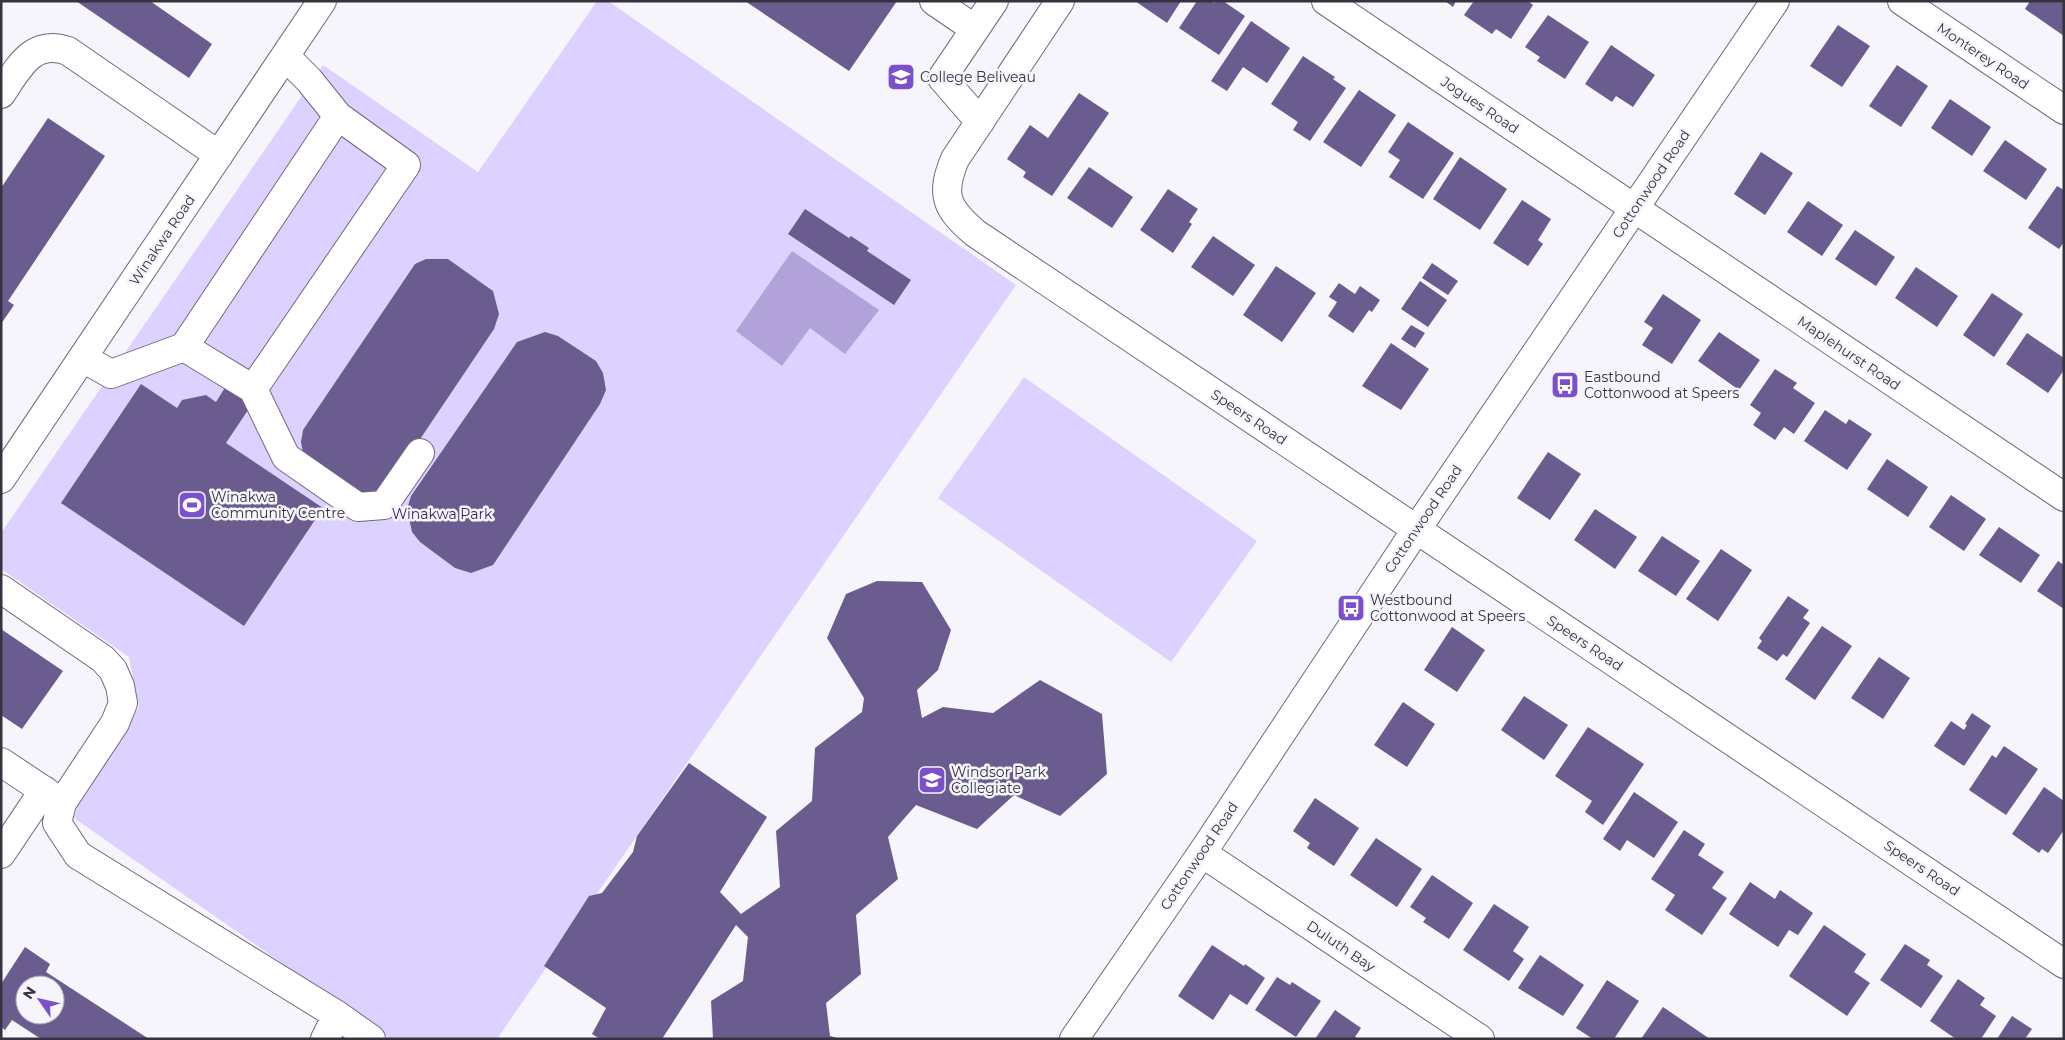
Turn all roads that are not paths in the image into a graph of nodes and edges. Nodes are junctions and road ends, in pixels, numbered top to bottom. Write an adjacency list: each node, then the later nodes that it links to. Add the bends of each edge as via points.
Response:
1 (322, 1): 9 (street, Winakwa Road)
2 (934, 1): 8 (street)
3 (994, 1): 8 (street)
4 (1060, 1): 13 (street)
5 (1326, 1): 15 (street, Jogues Road)
6 (1775, 1): 15 (street, Cottonwood Road)
7 (1902, 1): 11 (street, Monterey Road)
8 (975, 29): 13 (street, via 942,78)
9 (285, 56): 12 (street); 14 (street, Winakwa Road)
10 (1, 94): 14 (street, via 28,56 58,47)
11 (2064, 110)
12 (338, 116): 16 (street); 18 (street, via 406,165)
13 (980, 122): 22 (street, Speers Road, via 948,174 946,193 956,216 975,233)
14 (219, 155): 17 (street, Winakwa Road)
15 (1634, 209): 21 (street, Maplehurst Road); 22 (street, Cottonwood Road)
16 (184, 347): 17 (street, via 111,374); 18 (street)
17 (83, 358): 20 (street, Winakwa Road)
18 (253, 389): 19 (street, via 286,457 358,507 384,504)
19 (420, 453)
20 (1, 479)
21 (2064, 497)
22 (1416, 530): 26 (street, Cottonwood Road); 28 (street, Speers Road)
23 (1, 589): 25 (street, via 103,659 113,670 120,686 123,703 115,723)
24 (1, 762): 25 (street)
25 (53, 797): 27 (street); 29 (street, via 57,823 78,854)
26 (1202, 853): 31 (street, Cottonwood Road); 32 (street, Duluth Bay)
27 (1, 854)
28 (2064, 964)
29 (331, 1027): 30 (street)
30 (371, 1039)
31 (1074, 1039)
32 (1480, 1039)

